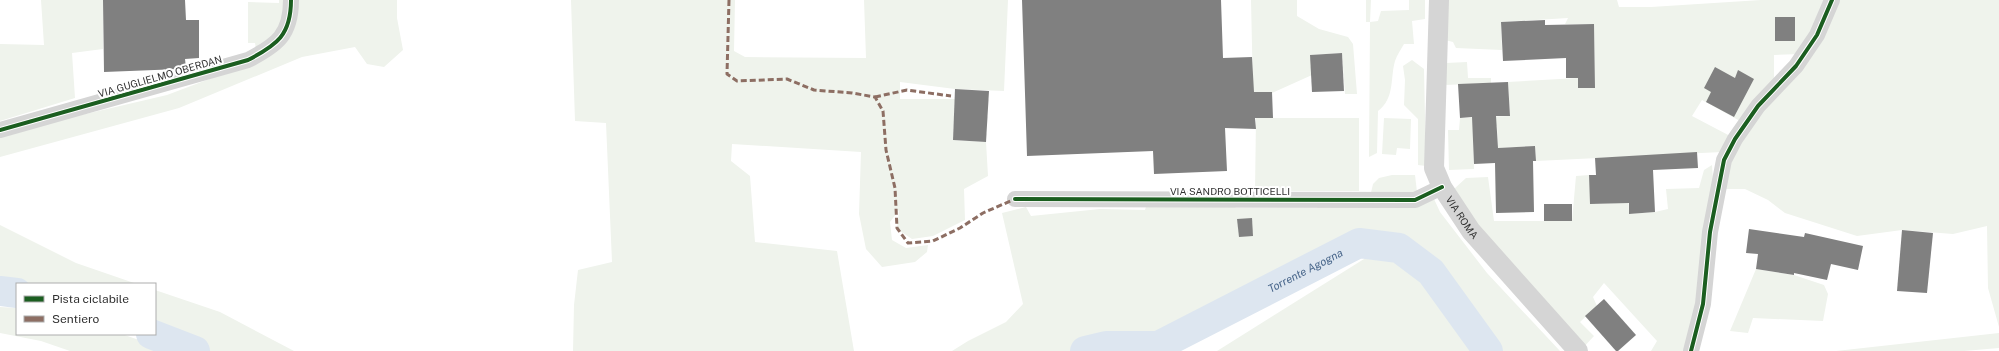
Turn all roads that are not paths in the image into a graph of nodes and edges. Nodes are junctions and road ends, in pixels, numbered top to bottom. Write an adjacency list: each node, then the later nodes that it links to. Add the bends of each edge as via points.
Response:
1 (291, 0): 4 (street, VIA GUGLIELMO OBERDAN, via 286,32 272,47 248,60)
2 (1439, 0): 5 (street, VIA ROMA, via 1434,168)
3 (1832, 0): 8 (street, via 1817,35 1796,66 1758,106 1724,160 1710,232 1703,304)
4 (0, 130)
5 (1442, 187): 6 (street, VIA SANDRO BOTTICELLI, via 1414,200); 7 (street, VIA ROMA, via 1471,231)
6 (1015, 199)
7 (1578, 351)
8 (1691, 351)

